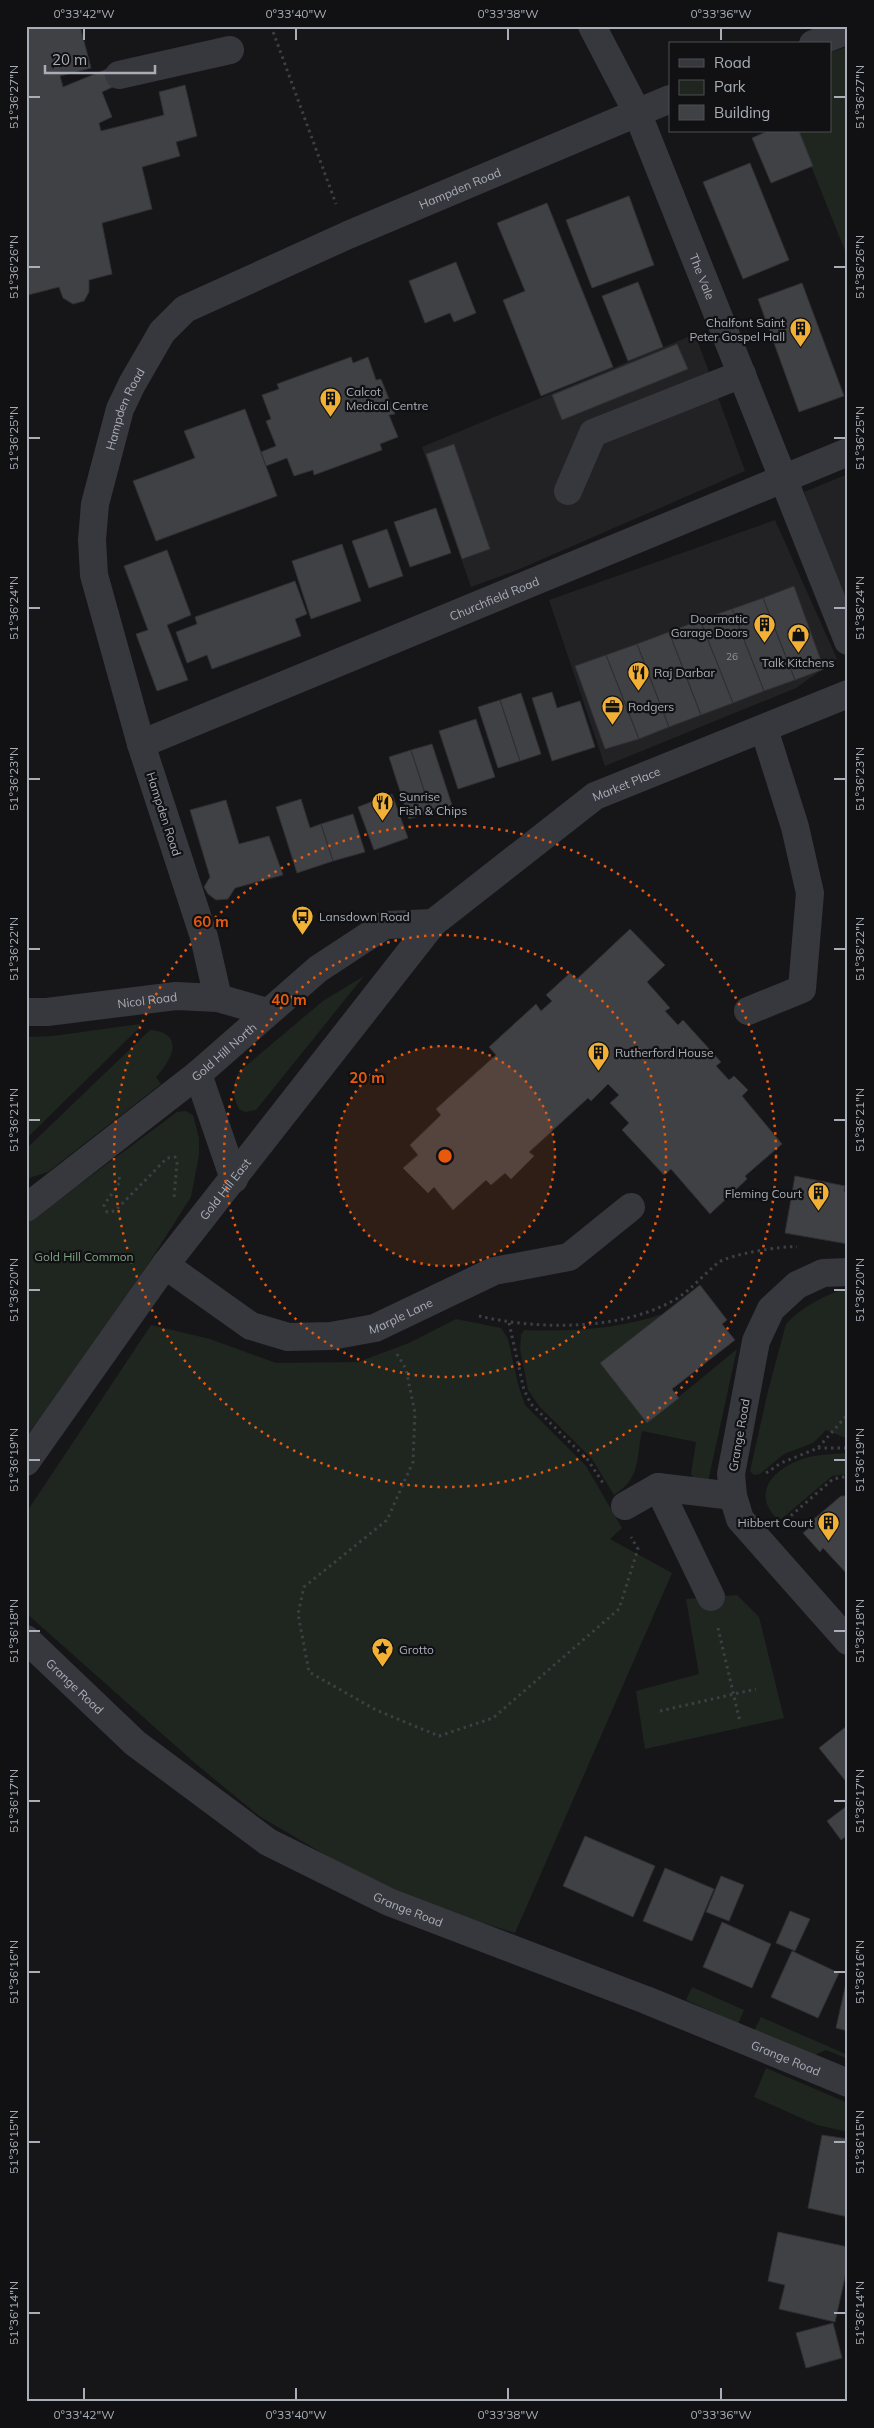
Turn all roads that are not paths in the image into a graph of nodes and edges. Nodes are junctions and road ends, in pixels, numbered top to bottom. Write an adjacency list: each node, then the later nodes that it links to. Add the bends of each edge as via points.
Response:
1 (592, 26): 7 (street, The Vale)
2 (848, 30): 3 (street)
3 (818, 42)
4 (230, 50): 5 (street)
5 (119, 75)
6 (669, 99): 7 (street, Hampden Road)
7 (636, 112): 8 (street, The Vale); 15 (street, Hampden Road, via 348,235 185,309 162,332 120,409 95,504 92,540 94,575)
8 (742, 374): 10 (street, The Vale); 11 (street, via 593,433)
9 (848, 452): 10 (street, Churchfield Road)
10 (784, 479): 12 (street, The Vale); 15 (street, Churchfield Road)
11 (568, 491)
12 (848, 641)
13 (848, 694): 14 (street, Market Place)
14 (764, 729): 16 (street, Market Place, via 594,796); 18 (street, via 796,826 810,893 802,989)
15 (141, 744): 17 (street, Hampden Road, via 204,937)
16 (433, 924): 20 (street, Gold Hill North, via 385,925 318,970); 22 (street, Gold Hill East)
17 (218, 998): 19 (street, Nicol Road, via 176,996); 20 (street, Nicol Road)
18 (748, 1011)
19 (26, 1012)
20 (267, 1012): 21 (street, Gold Hill North)
21 (198, 1074): 22 (street); 23 (street, Gold Hill North)
22 (234, 1179): 25 (street, Gold Hill East)
23 (29, 1204)
24 (631, 1207): 25 (street, Marple Lane, via 569,1257 494,1271 375,1328 330,1336 288,1337 251,1326)
25 (165, 1265): 27 (street, Gold Hill East)
26 (848, 1272): 29 (street, Grange Road, via 823,1273 797,1286 771,1309 756,1341 731,1474)
27 (26, 1462)
28 (658, 1487): 29 (street); 30 (street); 31 (street)
29 (733, 1496): 33 (street, Grange Road, via 740,1519)
30 (617, 1499)
31 (711, 1597)
32 (26, 1639): 34 (street, Grange Road, via 134,1742 268,1842 389,1902 646,2000)
33 (848, 1641)
34 (848, 2083)

